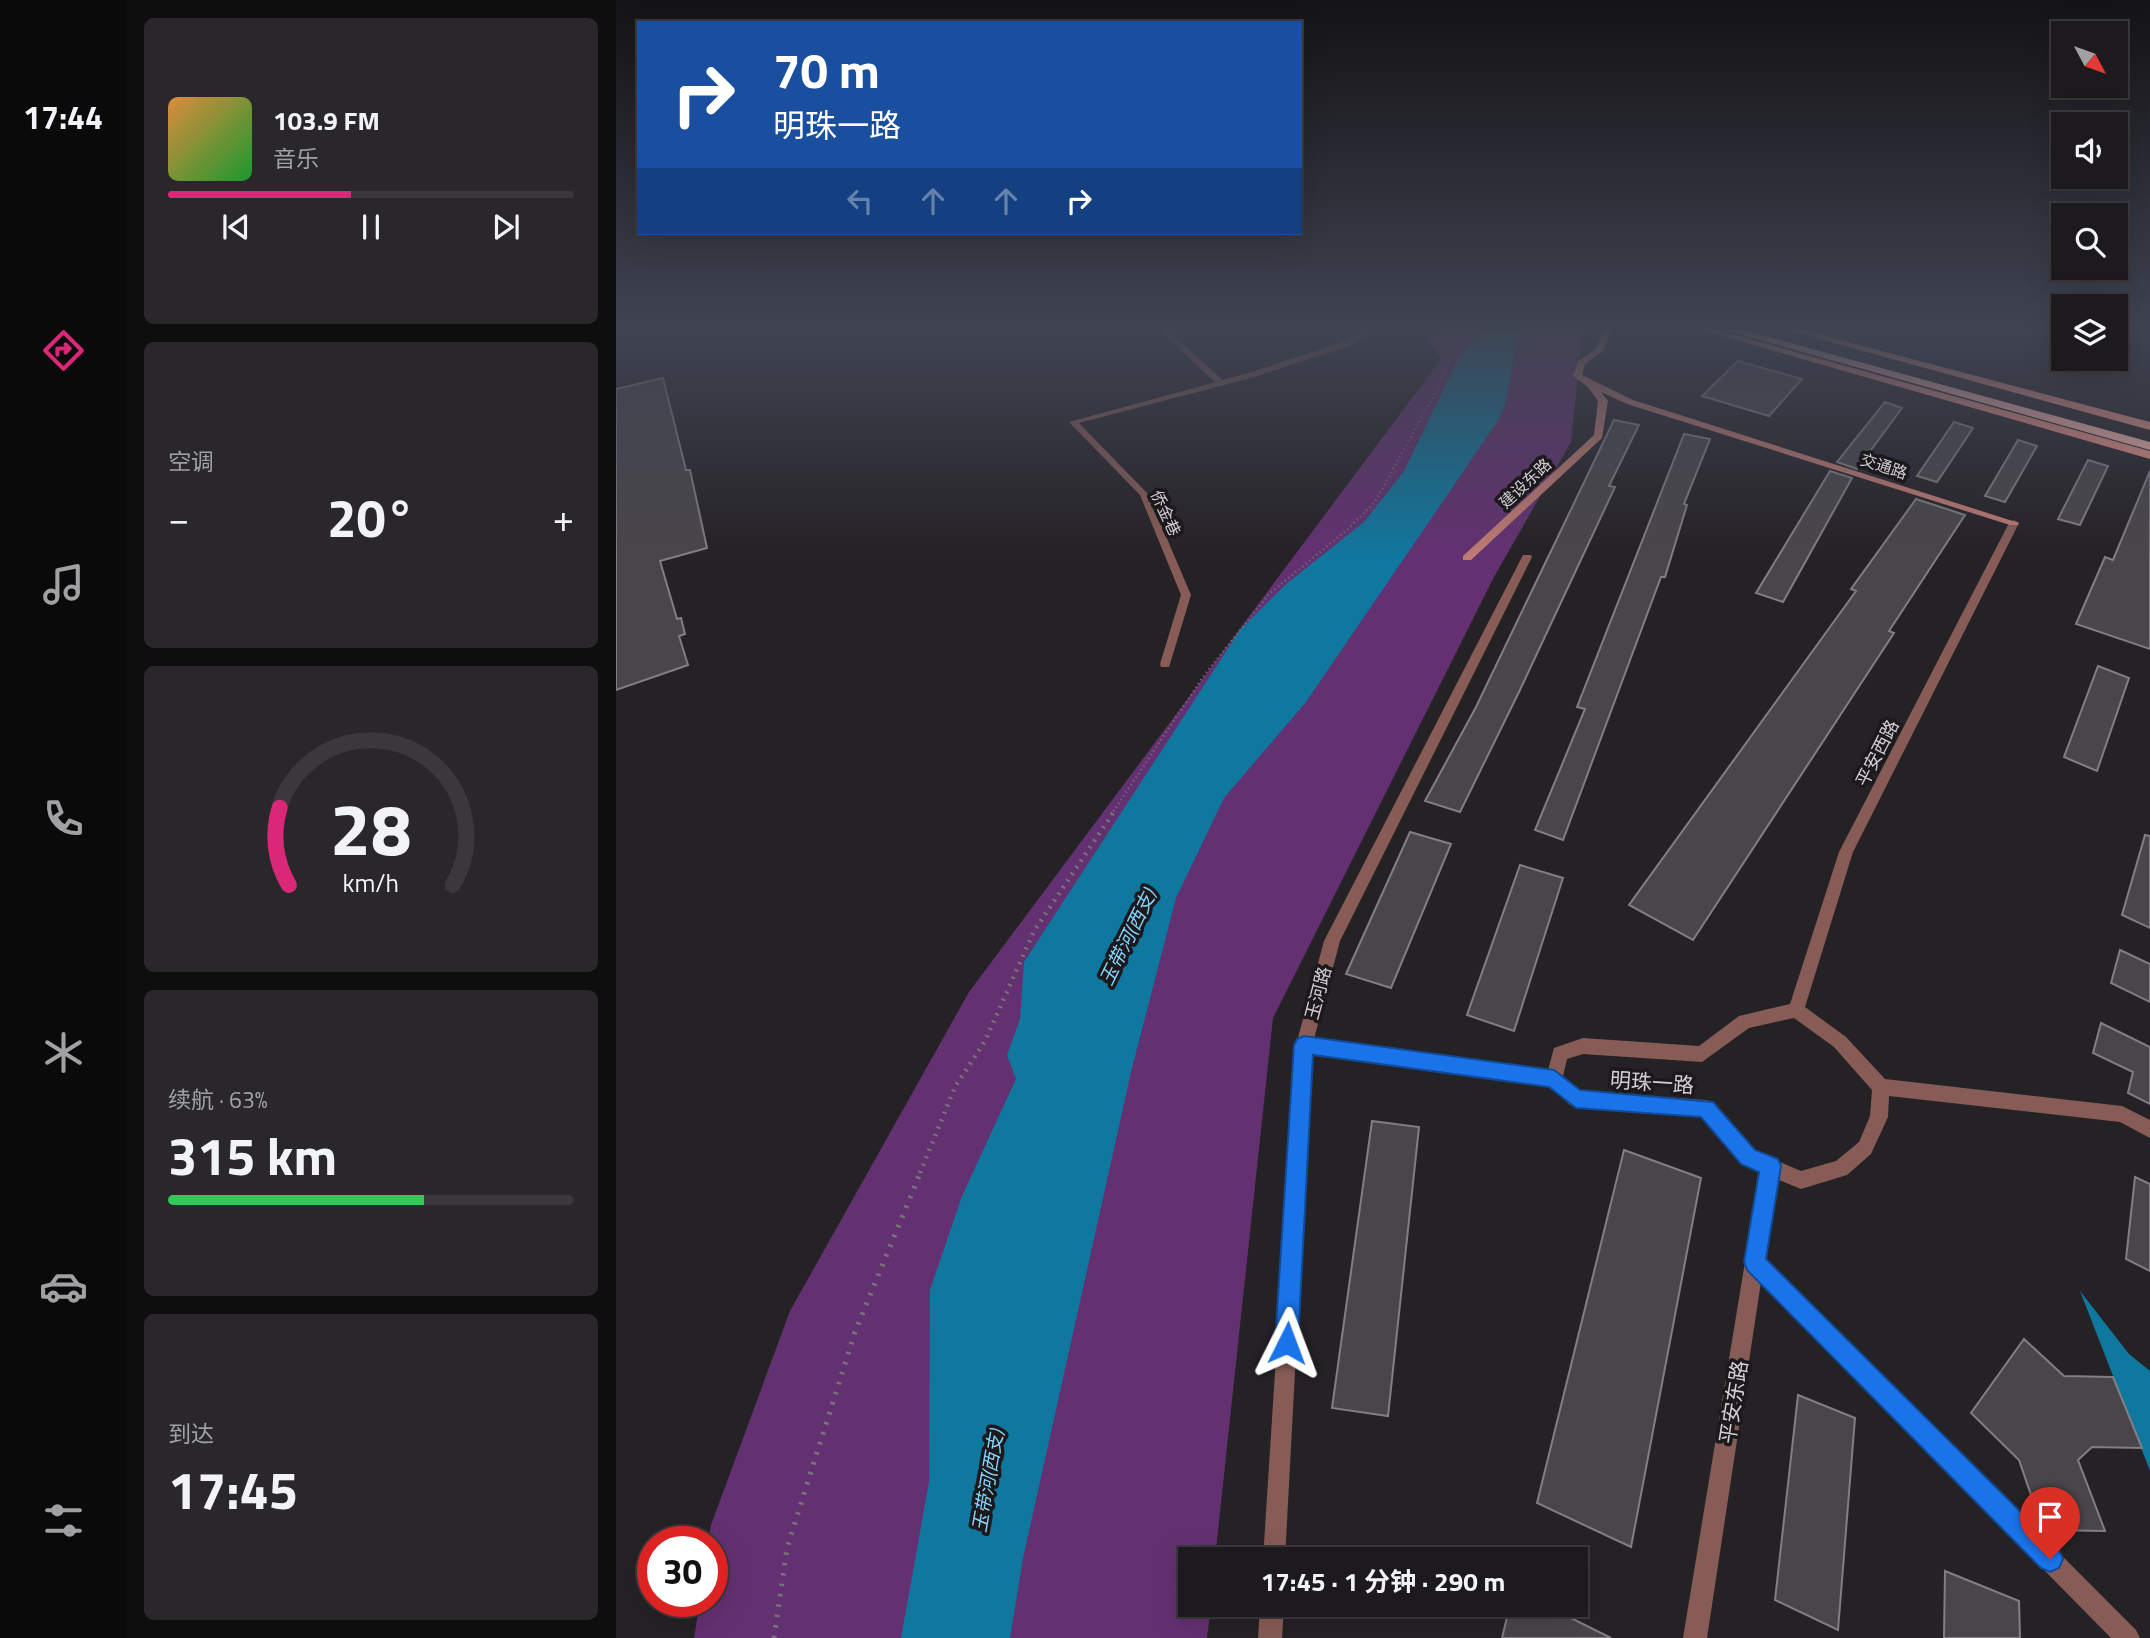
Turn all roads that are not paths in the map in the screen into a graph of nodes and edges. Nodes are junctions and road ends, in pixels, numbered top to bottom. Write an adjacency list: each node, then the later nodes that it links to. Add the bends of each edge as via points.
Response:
1 (1140, 404): 15 (lane, 侨金巷, via 1073,422 1144,494 1186,595)
2 (1603, 404): 14 (street, 建设东路, via 1599,436)
3 (1638, 404): 12 (street, 交通路)
4 (1971, 404): 11 (main road)
5 (2000, 404): 10 (highway)
6 (2026, 404): 9 (highway)
7 (2070, 404): 8 (main road)
8 (2150, 426)
9 (2150, 438)
10 (2150, 446)
11 (2150, 455)
12 (2014, 523): 16 (street, 平安西路, via 1846,852)
13 (1527, 557): 17 (street, 玉河路, via 1332,940)
14 (1467, 558)
15 (1165, 664)
16 (1797, 1010): 18 (street, 明珠一路, via 1745,1021 1702,1054 1583,1046 1560,1054); 19 (street, via 1840,1042)
17 (1304, 1045): 18 (street, 明珠一路); 23 (street, 玉河路)
18 (1554, 1079): 21 (street, 明珠一路, via 1576,1099 1706,1108 1748,1157)
19 (1881, 1087): 20 (street, via 2122,1114); 21 (street, 明珠一路, via 1879,1116 1865,1148 1841,1169 1801,1180)
20 (2150, 1129)
21 (1770, 1166): 22 (street, 平安东路)
22 (1755, 1262): 26 (street, 平安东路); 27 (street)
23 (1275, 1547)
24 (1271, 1617): 25 (street)
25 (1270, 1638)
26 (1695, 1638)
27 (2129, 1638)

